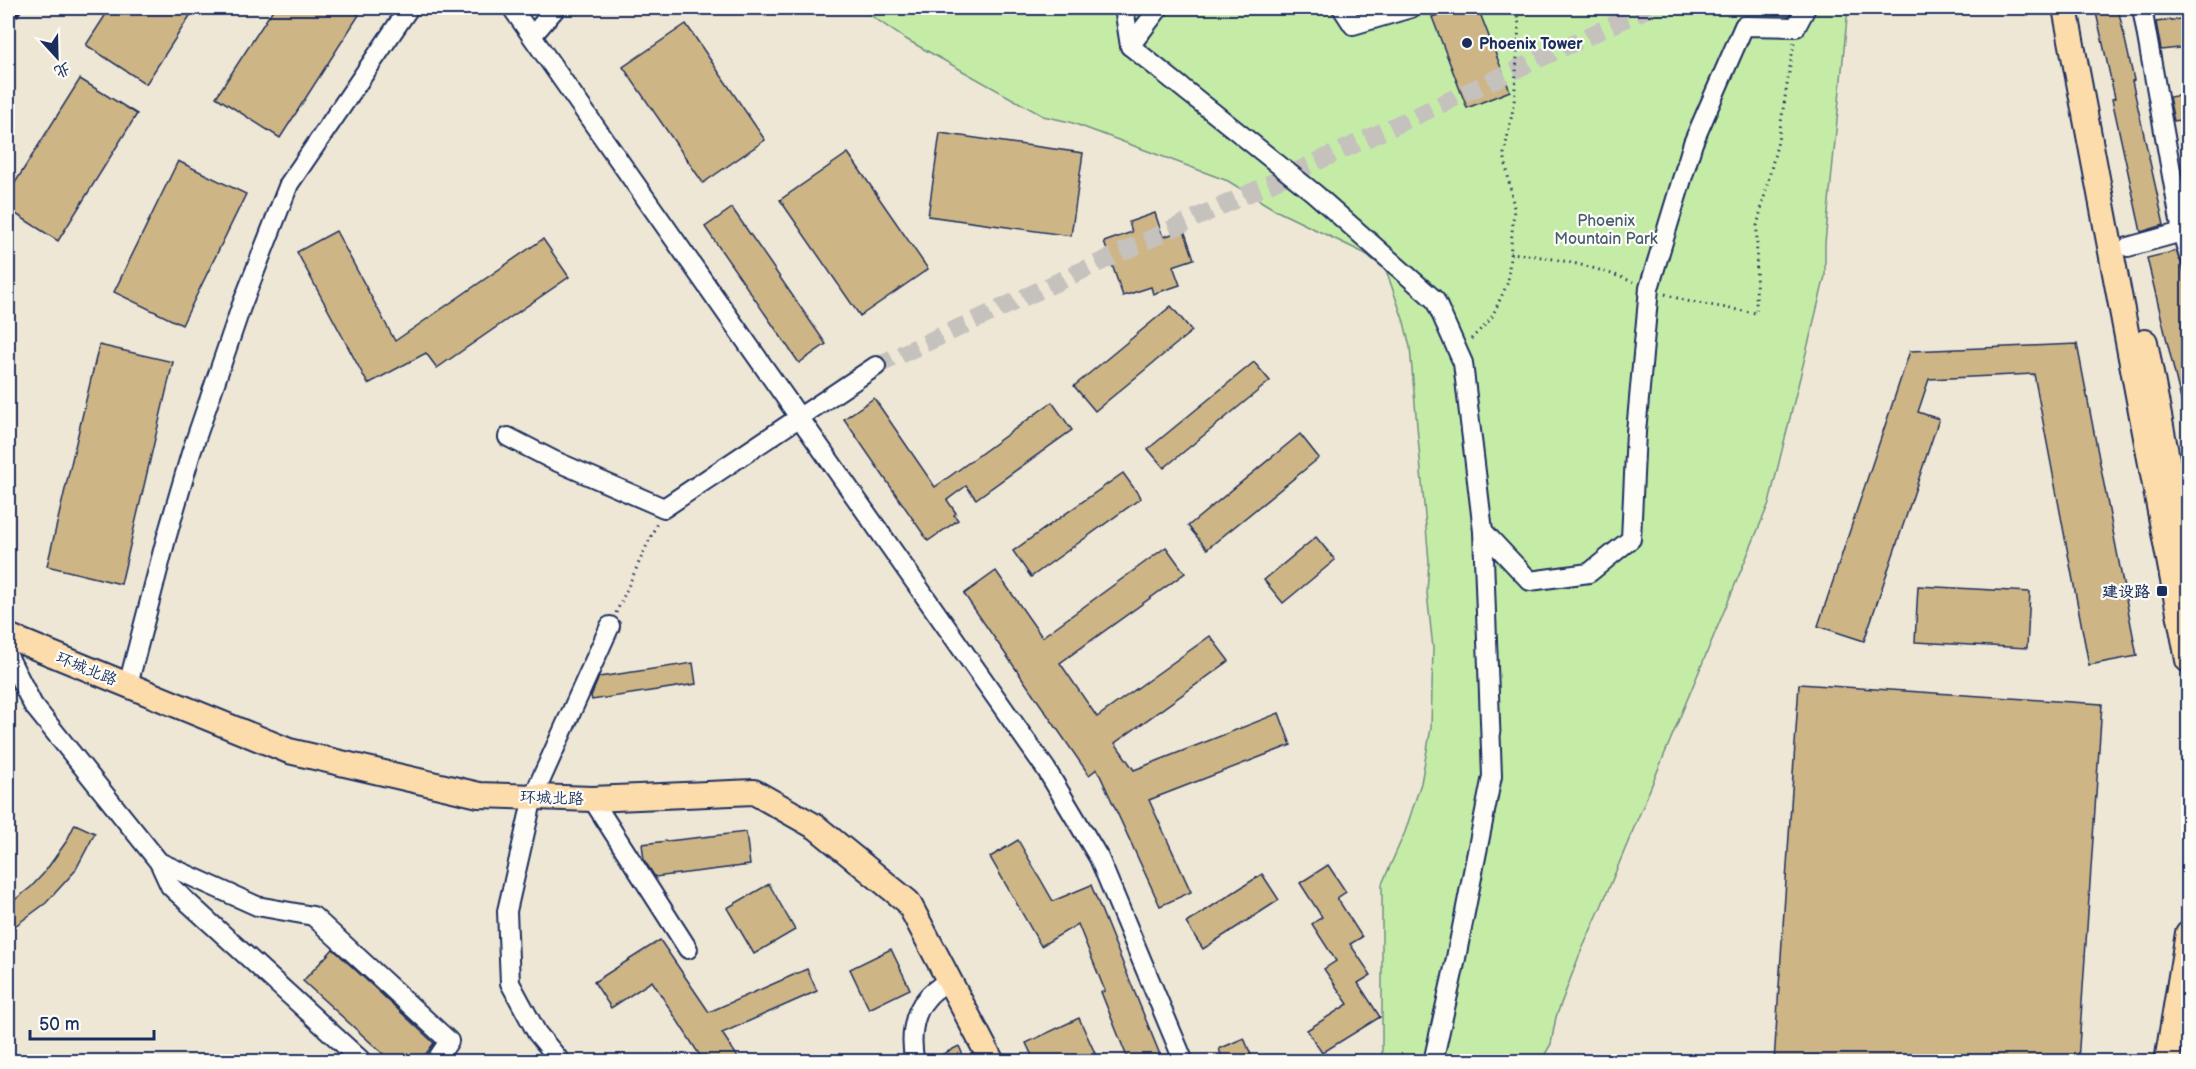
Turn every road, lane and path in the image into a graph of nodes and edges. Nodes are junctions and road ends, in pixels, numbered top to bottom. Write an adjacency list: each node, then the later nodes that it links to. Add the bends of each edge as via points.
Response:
1 (409, 8): 32 (street, via 289,184 241,306 191,453)
2 (512, 8): 14 (street)
3 (556, 8): 14 (street)
4 (1124, 8): 15 (street)
5 (1159, 8): 15 (street)
6 (1342, 8): 7 (street, via 1353,25)
7 (1411, 8)
8 (1516, 8): 18 (path, via 1519,24 1514,104 1504,154 1514,208)
9 (1806, 8): 13 (street)
10 (2066, 8): 31 (main road)
11 (2082, 8): 17 (main road)
12 (2142, 8): 16 (street)
13 (1796, 27): 20 (street, via 1744,26 1693,143); 20 (path, via 1778,141 1757,226 1756,313 1686,301)
14 (532, 36): 23 (street)
15 (1130, 46): 21 (street, via 1314,193 1435,300)
16 (2182, 232): 17 (street); 19 (street)
17 (2128, 247): 27 (main road)
18 (1510, 253): 20 (path, via 1549,256 1610,272); 21 (path, via 1508,282 1491,319)
19 (2188, 255)
20 (1649, 288): 26 (street, via 1631,539 1589,573 1530,581)
21 (1458, 352): 26 (street, via 1463,363)
22 (876, 366): 23 (street)
23 (799, 417): 25 (street); 47 (street, via 1052,779 1099,858)
24 (508, 437): 25 (street)
25 (663, 508): 28 (path)
26 (1483, 531): 48 (street, via 1492,776)
27 (2188, 569)
28 (610, 626): 33 (street)
29 (8, 636): 32 (main road, 环城北路)
30 (8, 656): 35 (street, via 33,705)
31 (2188, 660)
32 (128, 685): 33 (main road, 环城北路, via 289,751 478,795)
33 (533, 797): 34 (main road, 环城北路); 44 (street, via 507,911 510,982 537,1033)
34 (592, 799): 37 (street); 38 (main road, 环城北路, via 754,792 816,827 908,902)
35 (159, 862): 41 (street, via 170,886); 43 (street, via 257,906 313,916 449,1041)
36 (2188, 933): 49 (main road)
37 (688, 949)
38 (949, 980): 45 (street, via 926,998 915,1022); 46 (main road, 环城北路)
39 (293, 984): 42 (street)
40 (2188, 1030): 50 (main road)
41 (363, 1062)
42 (377, 1062)
43 (435, 1062)
44 (561, 1062)
45 (915, 1062)
46 (993, 1062)
47 (1184, 1062)
48 (1433, 1062)
49 (2167, 1062)
50 (2183, 1062)

